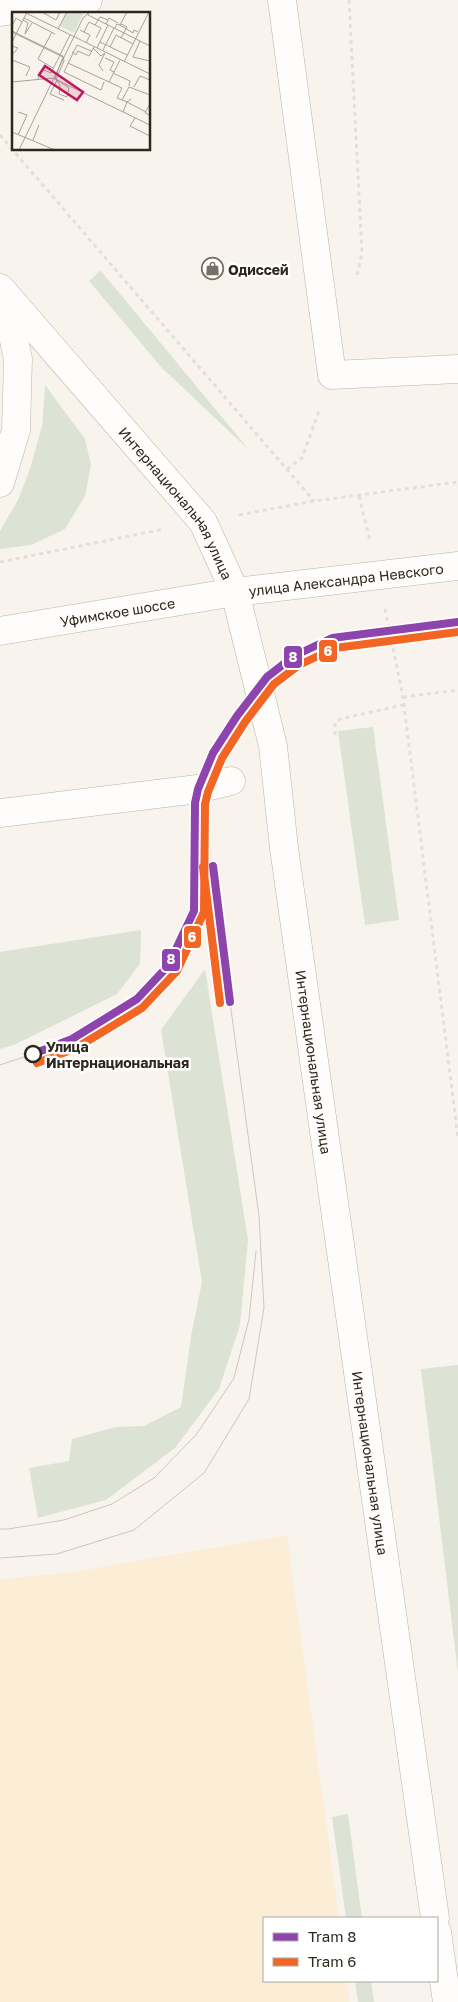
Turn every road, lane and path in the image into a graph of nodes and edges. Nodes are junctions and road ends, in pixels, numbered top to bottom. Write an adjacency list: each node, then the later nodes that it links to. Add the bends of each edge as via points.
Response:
1 (88, 0): 3 (main road)
2 (282, 0): 8 (main road, via 332,375)
3 (0, 12)
4 (0, 135): 5 (path)
5 (12, 149)
6 (13, 150): 12 (path)
7 (2, 290): 10 (main road, via 18,368 16,430); 14 (main road, Интернациональная улица, via 202,522)
8 (458, 369)
9 (458, 482): 11 (path)
10 (0, 483)
11 (359, 496)
12 (314, 501)
13 (458, 566): 14 (main road, улица Александра Невского)
14 (235, 592): 15 (main road, Уфимское шоссе); 22 (main road, Интернациональная улица, via 273,746 284,848)
15 (0, 631)
16 (458, 690): 17 (path, via 403,697)
17 (403, 705): 18 (path, via 340,719 335,723); 21 (path)
18 (335, 735)
19 (231, 782): 20 (main road, via 198,789)
20 (0, 813)
21 (458, 1138)
22 (435, 1917)
23 (438, 1939): 24 (main road)
24 (447, 2002)

